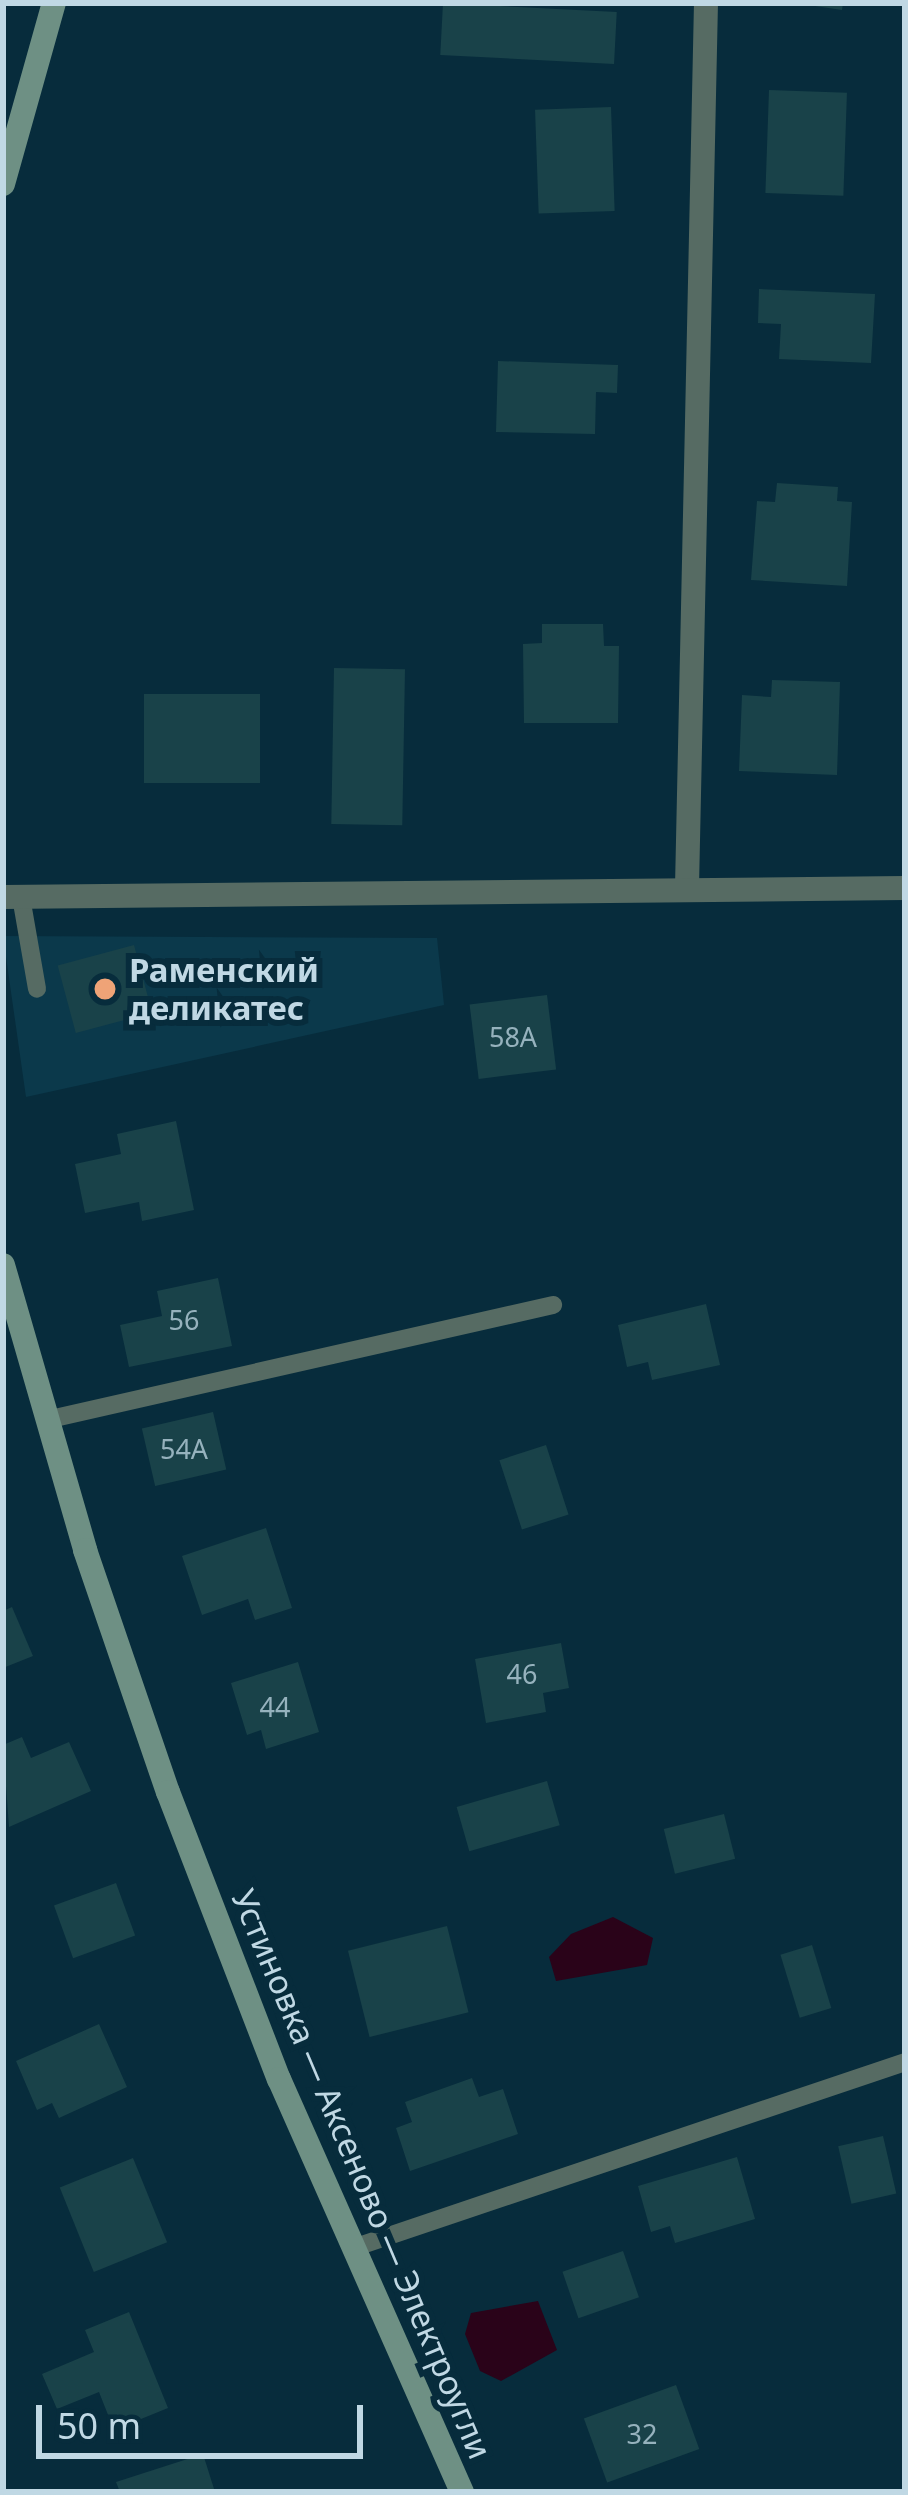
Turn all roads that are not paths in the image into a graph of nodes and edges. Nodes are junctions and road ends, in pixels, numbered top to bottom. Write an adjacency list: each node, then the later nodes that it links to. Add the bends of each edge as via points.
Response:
1 (54, 3): 3 (main road)
2 (706, 3): 4 (street)
3 (3, 184)
4 (687, 887): 5 (street); 6 (street)
5 (905, 888)
6 (12, 897): 7 (lane)
7 (37, 989)
8 (3, 1264): 10 (main road, Устиновка — Аксеново — Электроугли)
9 (553, 1305): 10 (lane)
10 (46, 1420): 12 (main road, Устиновка — Аксеново — Электроугли, via 168,1792)
11 (905, 2062): 12 (lane)
12 (353, 2248): 13 (main road, Устиновка — Аксеново — Электроугли)
13 (462, 2492)

